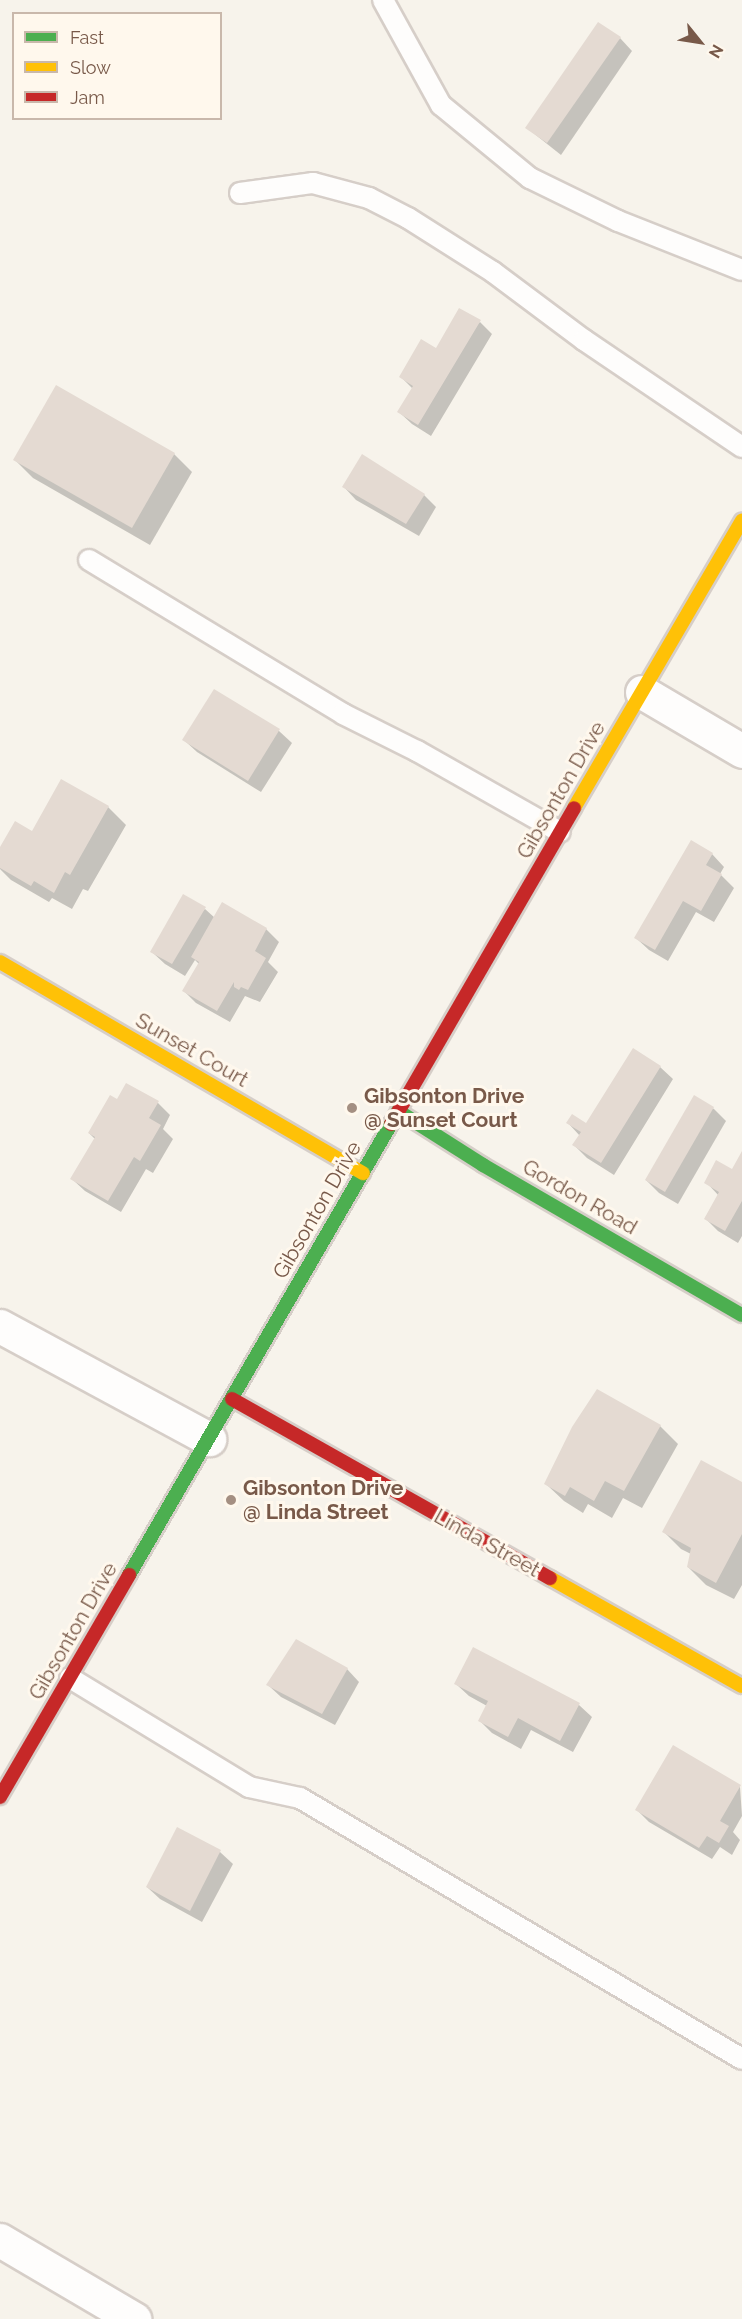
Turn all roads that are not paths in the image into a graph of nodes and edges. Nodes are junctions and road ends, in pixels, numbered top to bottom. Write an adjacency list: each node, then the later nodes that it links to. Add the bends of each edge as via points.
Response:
1 (382, 0): 3 (lane, via 441,105 530,178 618,221)
2 (240, 193): 4 (lane, via 313,183 369,198 493,272 584,340)
3 (742, 270)
4 (742, 447)
5 (742, 520): 7 (main road, Gibsonton Drive)
6 (89, 560): 9 (lane, via 343,714)
7 (642, 692): 8 (street); 9 (main road, Gibsonton Drive)
8 (742, 751)
9 (560, 832): 11 (main road, Gibsonton Drive)
10 (0, 962): 12 (main road, Sunset Court)
11 (398, 1112): 12 (main road, Gibsonton Drive); 13 (main road, Gordon Road)
12 (363, 1173): 15 (main road, Gibsonton Drive)
13 (742, 1315)
14 (0, 1326): 16 (street)
15 (232, 1399): 16 (main road, Gibsonton Drive); 18 (main road, Linda Street)
16 (208, 1439): 17 (main road, Gibsonton Drive)
17 (70, 1678): 19 (main road, Gibsonton Drive); 20 (lane, via 249,1787 300,1798)
18 (742, 1686)
19 (0, 1797)
20 (742, 2059)
21 (0, 2240): 22 (street)
22 (134, 2319)

